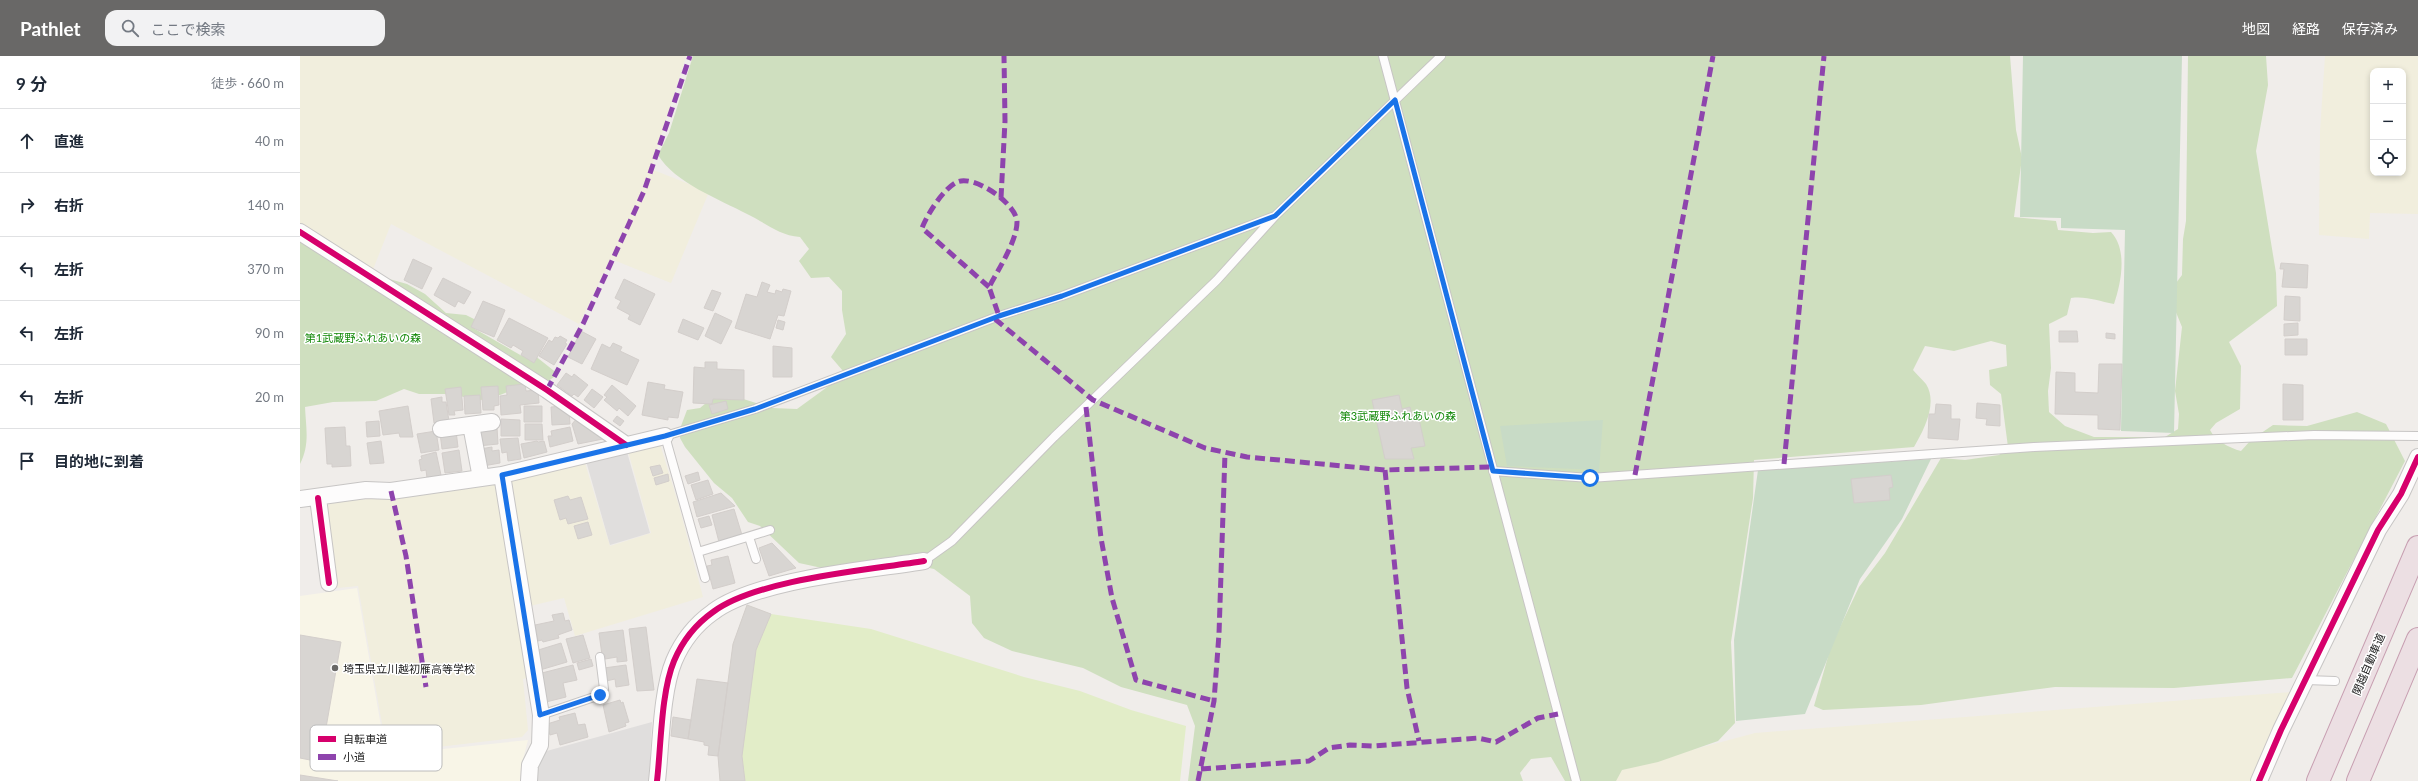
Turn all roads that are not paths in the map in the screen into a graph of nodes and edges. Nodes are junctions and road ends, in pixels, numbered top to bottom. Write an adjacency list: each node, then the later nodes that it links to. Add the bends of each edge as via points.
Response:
1 (1383, 56): 3 (lane)
2 (1441, 56): 3 (lane)
3 (1395, 100): 4 (lane); 13 (lane)
4 (1275, 216): 9 (lane, via 1062,296 999,316 762,407); 23 (lane, via 1217,280 1054,437 952,541)
5 (300, 232): 11 (street, via 547,390)
6 (492, 422): 7 (street)
7 (471, 425): 8 (street); 15 (street)
8 (441, 428)
9 (665, 436): 11 (street); 21 (lane)
10 (2418, 436): 13 (lane, via 2314,435 2034,447 1590,478)
11 (626, 445): 14 (street)
12 (2418, 457): 28 (street, via 2401,494 2378,530)
13 (1493, 471): 33 (lane)
14 (502, 475): 15 (street); 30 (street)
15 (481, 478): 16 (street, via 391,491 366,490)
16 (318, 498): 17 (street); 25 (street)
17 (300, 499)
18 (770, 530): 19 (lane)
19 (749, 537): 21 (lane); 22 (lane)
20 (2418, 546): 35 (highway, 関越自動車道)
21 (698, 552): 24 (lane)
22 (756, 559)
23 (924, 561): 32 (street, via 792,582 745,595 713,612 688,636 674,662 665,703)
24 (705, 578)
25 (329, 583)
26 (2418, 639): 36 (highway)
27 (600, 657): 30 (lane, via 604,689 600,695)
28 (2306, 680): 29 (lane); 34 (street)
29 (2335, 681)
30 (540, 715): 31 (street, via 540,745 530,765)
31 (529, 781)
32 (657, 781)
33 (1576, 781)
34 (2259, 781)
35 (2318, 781)
36 (2358, 781)

